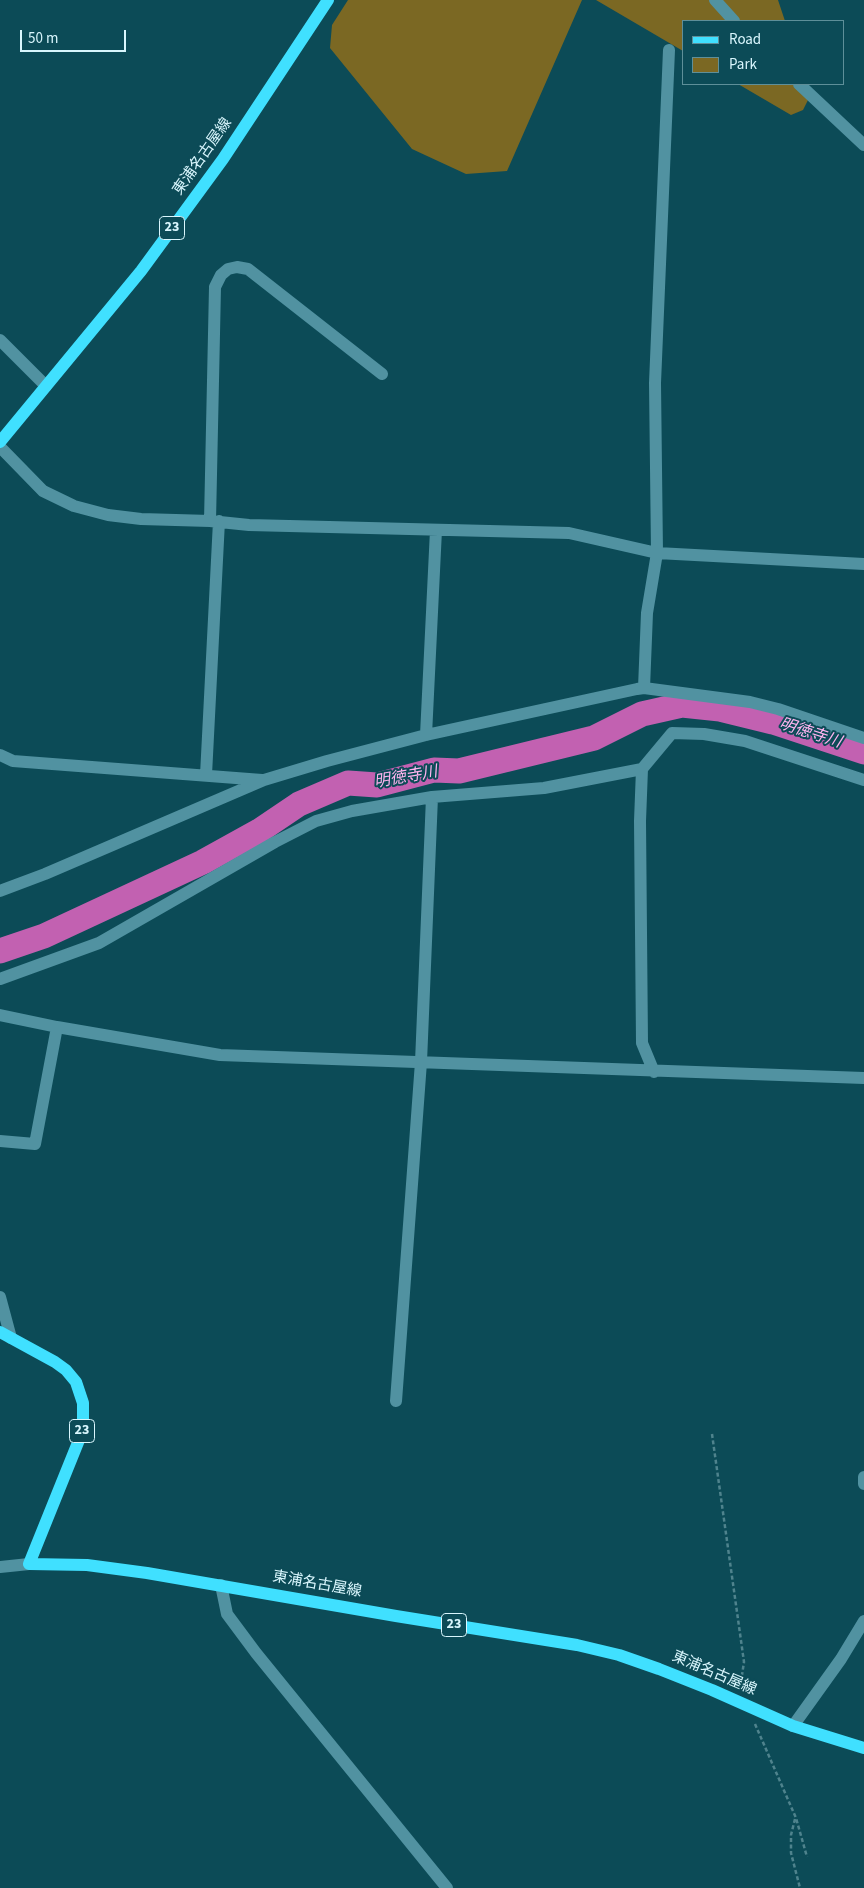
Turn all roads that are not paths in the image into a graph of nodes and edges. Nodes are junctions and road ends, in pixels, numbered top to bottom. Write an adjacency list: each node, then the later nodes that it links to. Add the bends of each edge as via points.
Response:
1 (328, 0): 9 (main road, 東浦名古屋線 / 23, via 217,167 141,270)
2 (715, 0): 3 (street)
3 (733, 20)
4 (669, 50): 14 (street, via 655,383)
5 (800, 85): 6 (street)
6 (864, 145)
7 (0, 340): 9 (street)
8 (382, 374): 12 (street, via 248,269 237,267 221,275 215,287)
9 (46, 386): 10 (main road, 東浦名古屋線 / 23)
10 (0, 442)
11 (0, 447): 12 (street, via 43,491 74,506 141,519)
12 (214, 521): 13 (street); 21 (street)
13 (436, 530): 14 (street, via 570,533); 17 (street)
14 (657, 553): 15 (street); 16 (street, via 647,613)
15 (864, 564)
16 (644, 688): 17 (street); 18 (street, via 778,708)
17 (426, 735): 22 (street)
18 (864, 738)
19 (0, 755): 21 (street, via 13,761)
20 (642, 769): 23 (street, via 672,733 704,734 745,741); 24 (street, via 544,788); 30 (street, via 642,1043)
21 (206, 775): 22 (street)
22 (264, 780): 25 (street)
23 (864, 780)
24 (432, 797): 26 (street, via 316,821 99,943); 29 (street)
25 (0, 891)
26 (0, 979)
27 (0, 1015): 28 (street)
28 (57, 1027): 29 (street, via 220,1055); 32 (street, via 34,1144)
29 (421, 1062): 30 (street); 35 (street)
30 (654, 1072): 31 (street)
31 (864, 1078)
32 (0, 1141)
33 (0, 1299): 34 (street)
34 (6, 1335): 38 (main road, 23, via 66,1370 76,1382 83,1403 84,1426)
35 (396, 1401)
36 (864, 1477): 37 (street)
37 (864, 1484)
38 (29, 1564): 39 (street); 40 (main road, 東浦名古屋線 / 23, via 88,1565)
39 (0, 1567)
40 (221, 1585): 42 (main road, 東浦名古屋線 / 23, via 619,1655); 44 (street, via 227,1614)
41 (864, 1621): 42 (street)
42 (793, 1726): 43 (main road, 東浦名古屋線 / 23)
43 (864, 1748)
44 (446, 1888)

